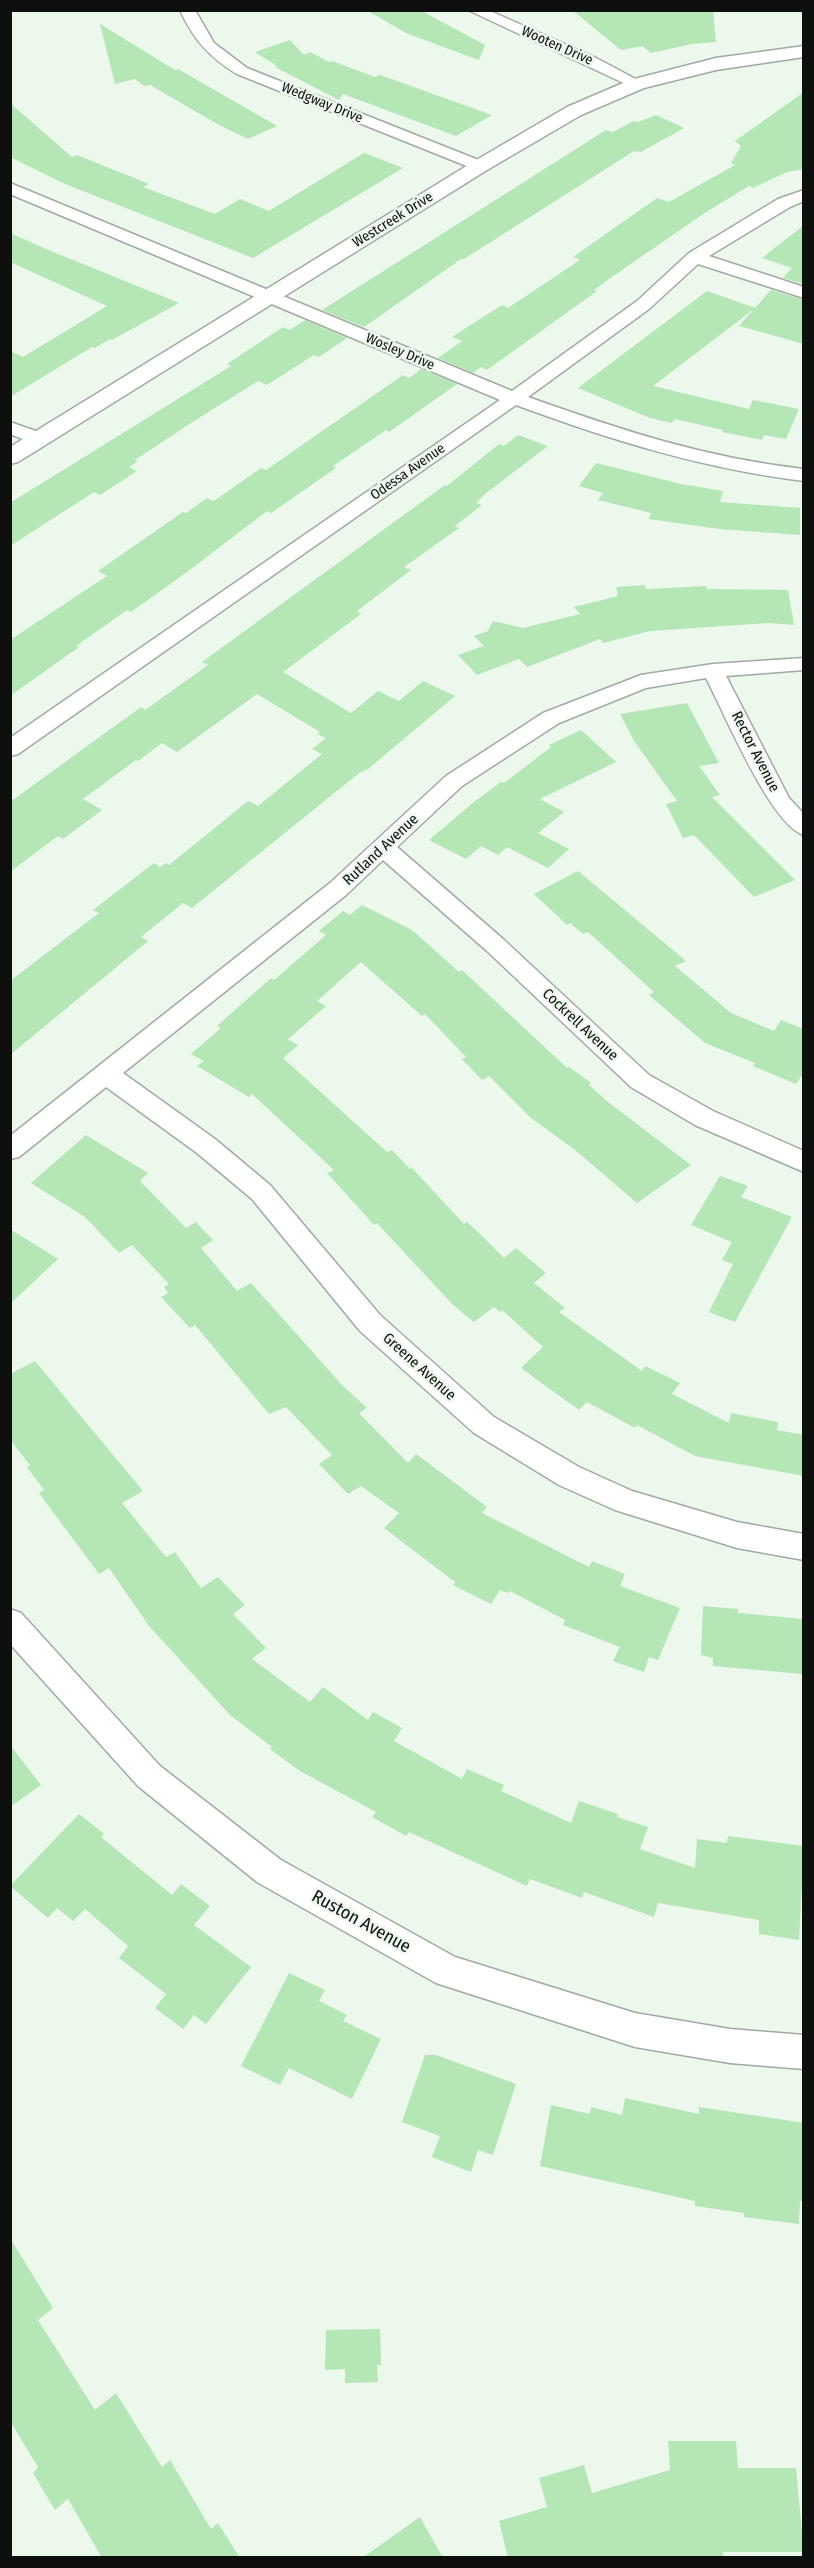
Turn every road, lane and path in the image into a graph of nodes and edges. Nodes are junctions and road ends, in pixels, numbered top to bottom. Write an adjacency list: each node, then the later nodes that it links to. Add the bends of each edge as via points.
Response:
1 (187, 10): 5 (street, Wedgway Drive, via 196,32 211,50 242,71)
2 (475, 10): 4 (street, Wooten Drive)
3 (804, 51): 4 (street, Westcreek Drive, via 716,64)
4 (638, 84): 5 (street, Westcreek Drive, via 574,111)
5 (480, 166): 10 (street, Westcreek Drive)
6 (10, 188): 10 (street, Wosley Drive)
7 (804, 195): 8 (street, Odessa Avenue, via 783,203)
8 (695, 257): 9 (street); 11 (street, Odessa Avenue, via 643,304)
9 (804, 293)
10 (268, 297): 11 (street, Wosley Drive); 13 (street, Westcreek Drive)
11 (515, 398): 15 (street, Wosley Drive, via 613,434 716,462); 18 (street, Odessa Avenue)
12 (10, 427): 13 (street)
13 (40, 439): 14 (street, Westcreek Drive)
14 (10, 458)
15 (804, 475)
16 (804, 664): 17 (street, Rutland Avenue)
17 (713, 670): 19 (street, Rector Avenue, via 780,802); 20 (street, Rutland Avenue, via 641,682 551,718 454,781)
18 (10, 749)
19 (804, 828)
20 (384, 848): 21 (street, Rutland Avenue, via 338,889); 23 (street, Cockrell Avenue, via 640,1081 704,1118)
21 (105, 1073): 22 (street, Rutland Avenue); 24 (street, Greene Avenue, via 206,1146 261,1192 370,1323 484,1425 569,1476 625,1501 737,1536)
22 (10, 1150)
23 (804, 1162)
24 (804, 1547)
25 (10, 1622): 26 (street, Ruston Avenue, via 148,1776 269,1871 448,1971 635,2030 730,2046)
26 (804, 2052)

